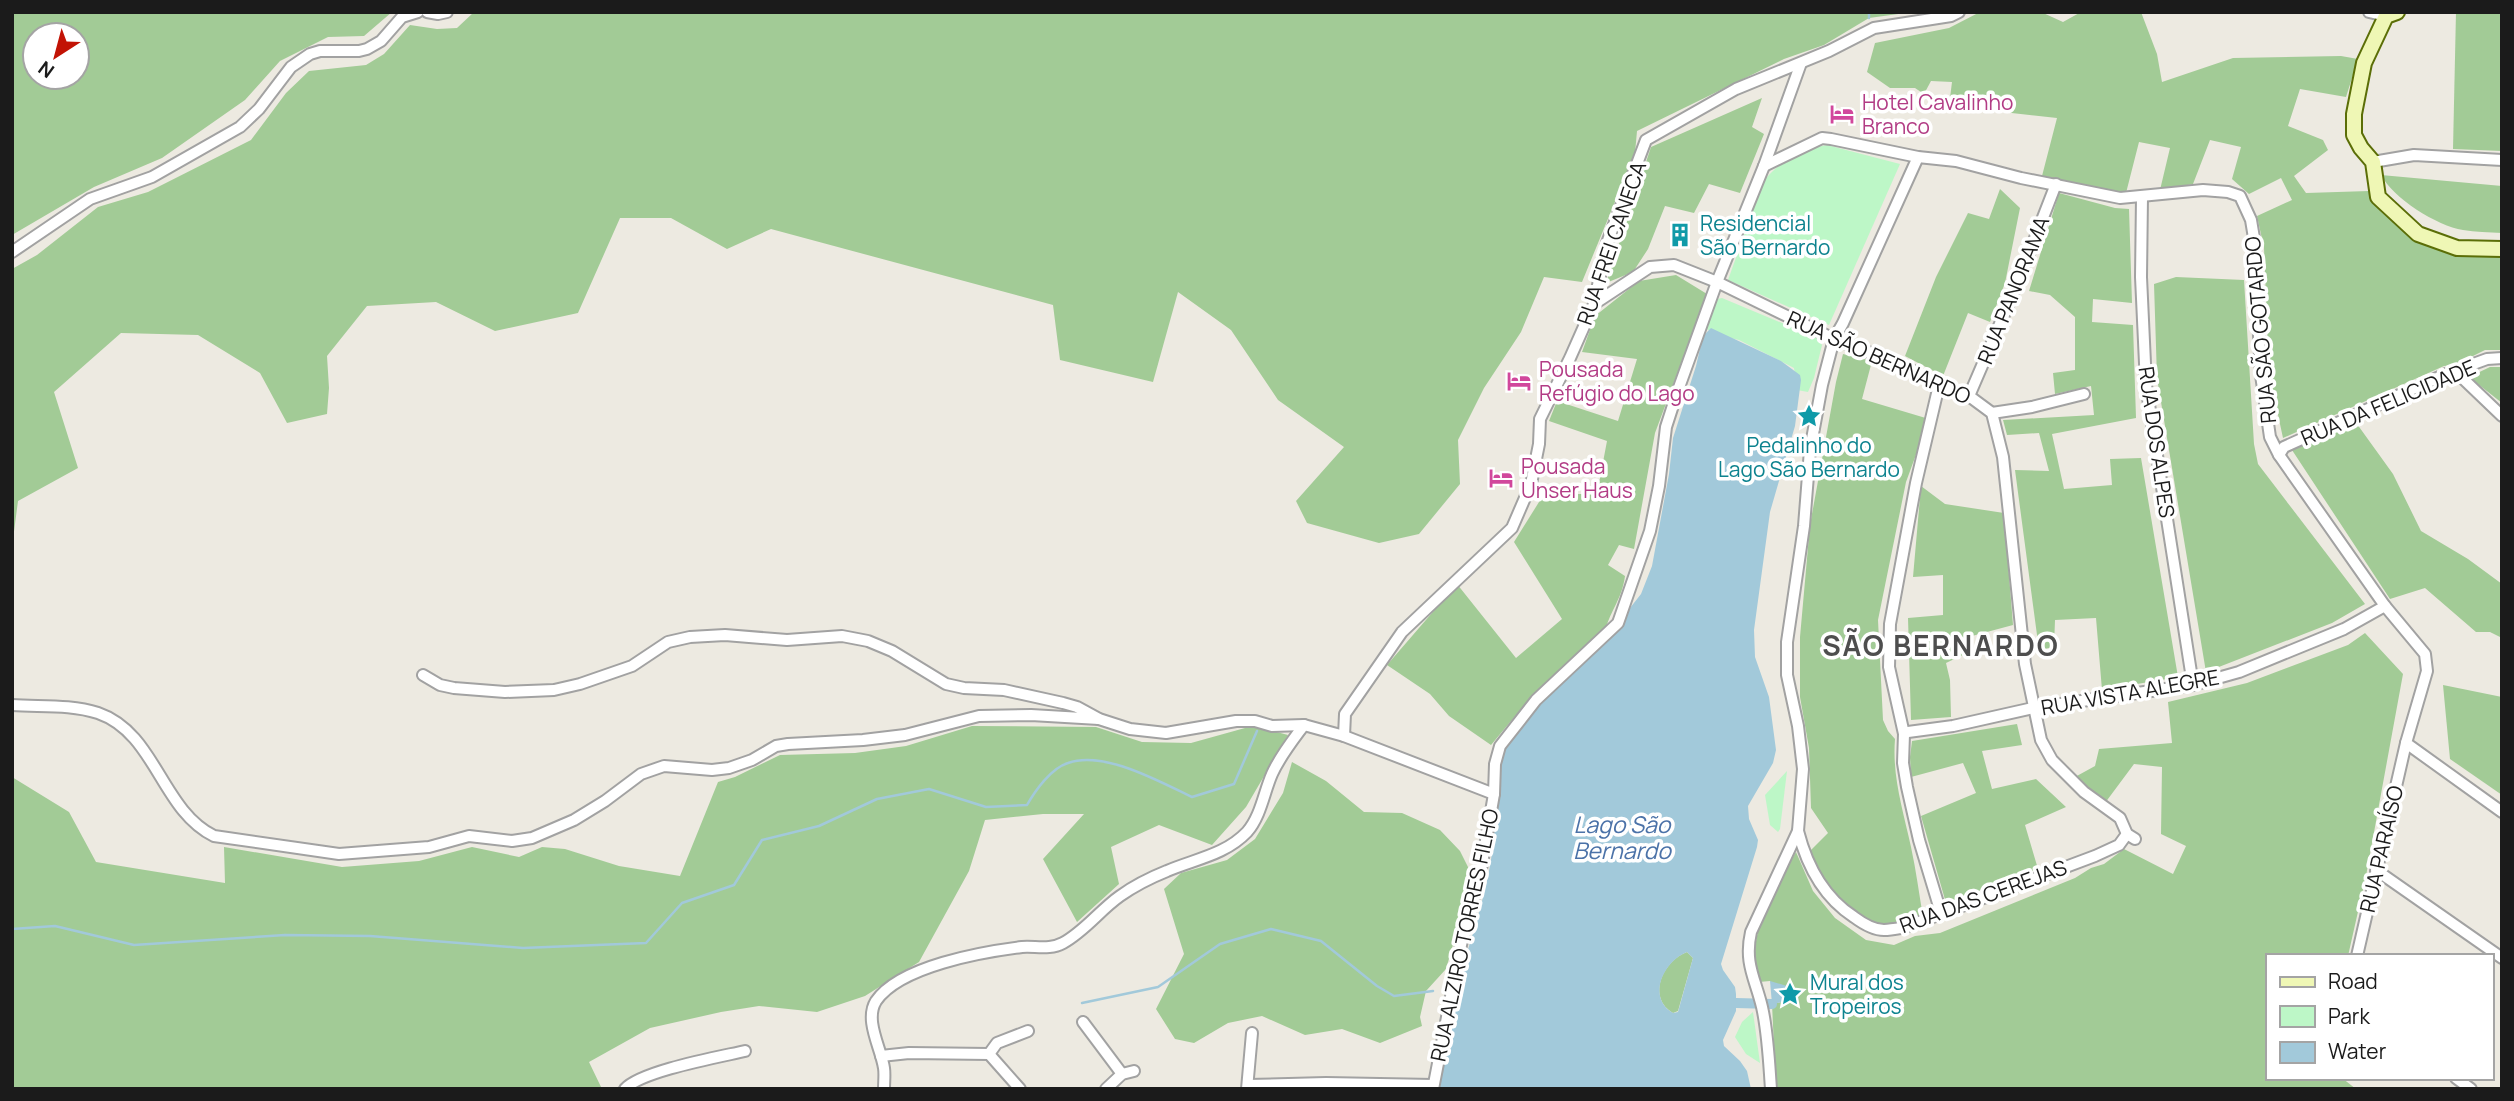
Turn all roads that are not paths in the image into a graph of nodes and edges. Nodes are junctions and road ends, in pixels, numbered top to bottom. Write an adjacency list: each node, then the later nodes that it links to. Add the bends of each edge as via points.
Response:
1 (418, 12): 15 (street, via 402,17 367,50 310,54 291,67 240,127 152,177 90,199)
2 (427, 12): 3 (street)
3 (447, 12)
4 (1959, 12): 7 (street, RUA FREI CANECA, via 1874,28)
5 (2368, 12): 6 (street)
6 (2391, 14): 10 (street, via 2364,63 2354,114 2354,135)
7 (1801, 63): 11 (street, RUA ALZIRO TORRES FILHO); 17 (street, RUA FREI CANECA, via 1736,89 1646,140 1607,243)
8 (1918, 157): 11 (street, RUA SÃO GOTARDO, via 1822,138); 12 (street, RUA SÃO GOTARDO); 18 (street)
9 (2502, 160): 10 (street, via 2414,155)
10 (2373, 162): 14 (street, via 2378,197 2418,234 2457,248)
11 (1764, 166): 16 (street, RUA ALZIRO TORRES FILHO)
12 (2056, 184): 13 (street, RUA SÃO GOTARDO, via 2120,198); 23 (street, RUA PANORAMA)
13 (2142, 197): 26 (street, RUA SÃO GOTARDO, via 2213,190 2234,193 2245,203 2254,238 2261,375 2270,437); 29 (street, RUA DOS ALPES, via 2146,385)
14 (2502, 249)
15 (12, 252)
16 (1717, 282): 17 (street, RUA SÃO BERNARDO, via 1674,265 1650,267); 18 (street, RUA SÃO BERNARDO); 37 (street, RUA ALZIRO TORRES FILHO, via 1666,427 1650,531 1618,623 1536,700 1500,746)
17 (1594, 303): 35 (street, RUA FREI CANECA, via 1540,419 1531,484 1511,528 1402,632 1345,714)
18 (1833, 339): 21 (street, RUA SÃO BERNARDO, via 1900,364); 39 (street, via 1810,450 1787,642 1787,675 1802,769)
19 (2502, 358): 20 (street, RUA DA FELICIDADE)
20 (2455, 371): 25 (street); 26 (street, RUA DA FELICIDADE, via 2284,447)
21 (1939, 386): 23 (street, RUA SÃO BERNARDO); 34 (street, via 1890,624 1889,667)
22 (2084, 394): 24 (street)
23 (1969, 396): 24 (street, RUA SÃO BERNARDO)
24 (1992, 413): 31 (street, RUA SÃO BERNARDO, via 2003,457)
25 (2502, 416)
26 (2279, 456): 27 (street, RUA SÃO GOTARDO)
27 (2385, 606): 29 (street, RUA VISTA ALEGRE, via 2344,629 2239,672); 36 (street, RUA SÃO GOTARDO, via 2425,654 2427,671)
28 (423, 675): 32 (street, via 454,688 554,690 632,666 668,642 690,637 787,640 842,636 892,650 946,684 1063,703)
29 (2193, 685): 31 (street, RUA VISTA ALEGRE)
30 (12, 705): 32 (street, via 70,707 99,713 117,723 144,751 182,811 214,836 339,854 429,847 469,836 512,841 532,838 575,820 641,774 664,765 729,768 776,747 905,735 979,716)
31 (2033, 708): 34 (street, RUA VISTA ALEGRE); 40 (street, RUA SÃO BERNARDO, via 2052,760 2084,792 2120,818)
32 (1099, 719): 33 (street, via 1151,733 1236,721)
33 (1304, 725): 35 (street); 50 (street, via 1272,773 1248,831 1218,853 1167,871 1120,895 1061,945 984,951 894,984 872,1010)
34 (1904, 734): 42 (street, via 1907,787)
35 (1344, 736): 37 (street)
36 (2406, 743): 38 (street); 41 (street, RUA PARAÍSO)
37 (1494, 794): 54 (street, RUA ALZIRO TORRES FILHO)
38 (2502, 812)
39 (1798, 831): 42 (street, RUA DAS CEREJAS, via 1819,884 1840,908 1864,924 1884,930 1906,927); 59 (street, via 1747,949 1764,1019)
40 (2131, 836): 42 (street, RUA DAS CEREJAS, via 2095,856)
41 (2376, 870): 43 (street, RUA PARAÍSO); 44 (street)
42 (1941, 912)
43 (2357, 954)
44 (2502, 958)
45 (1083, 1022): 52 (street)
46 (1028, 1031): 49 (street, via 998,1043)
47 (1252, 1033): 53 (street)
48 (744, 1051): 55 (street, via 660,1072)
49 (989, 1055): 50 (street); 57 (street)
50 (881, 1056): 56 (street)
51 (1134, 1071): 52 (street)
52 (1122, 1074): 58 (street)
53 (1248, 1087): 54 (street, via 1326,1083)
54 (1433, 1087)
55 (625, 1089)
56 (884, 1089)
57 (1020, 1089)
58 (1106, 1089)
59 (1772, 1089)

